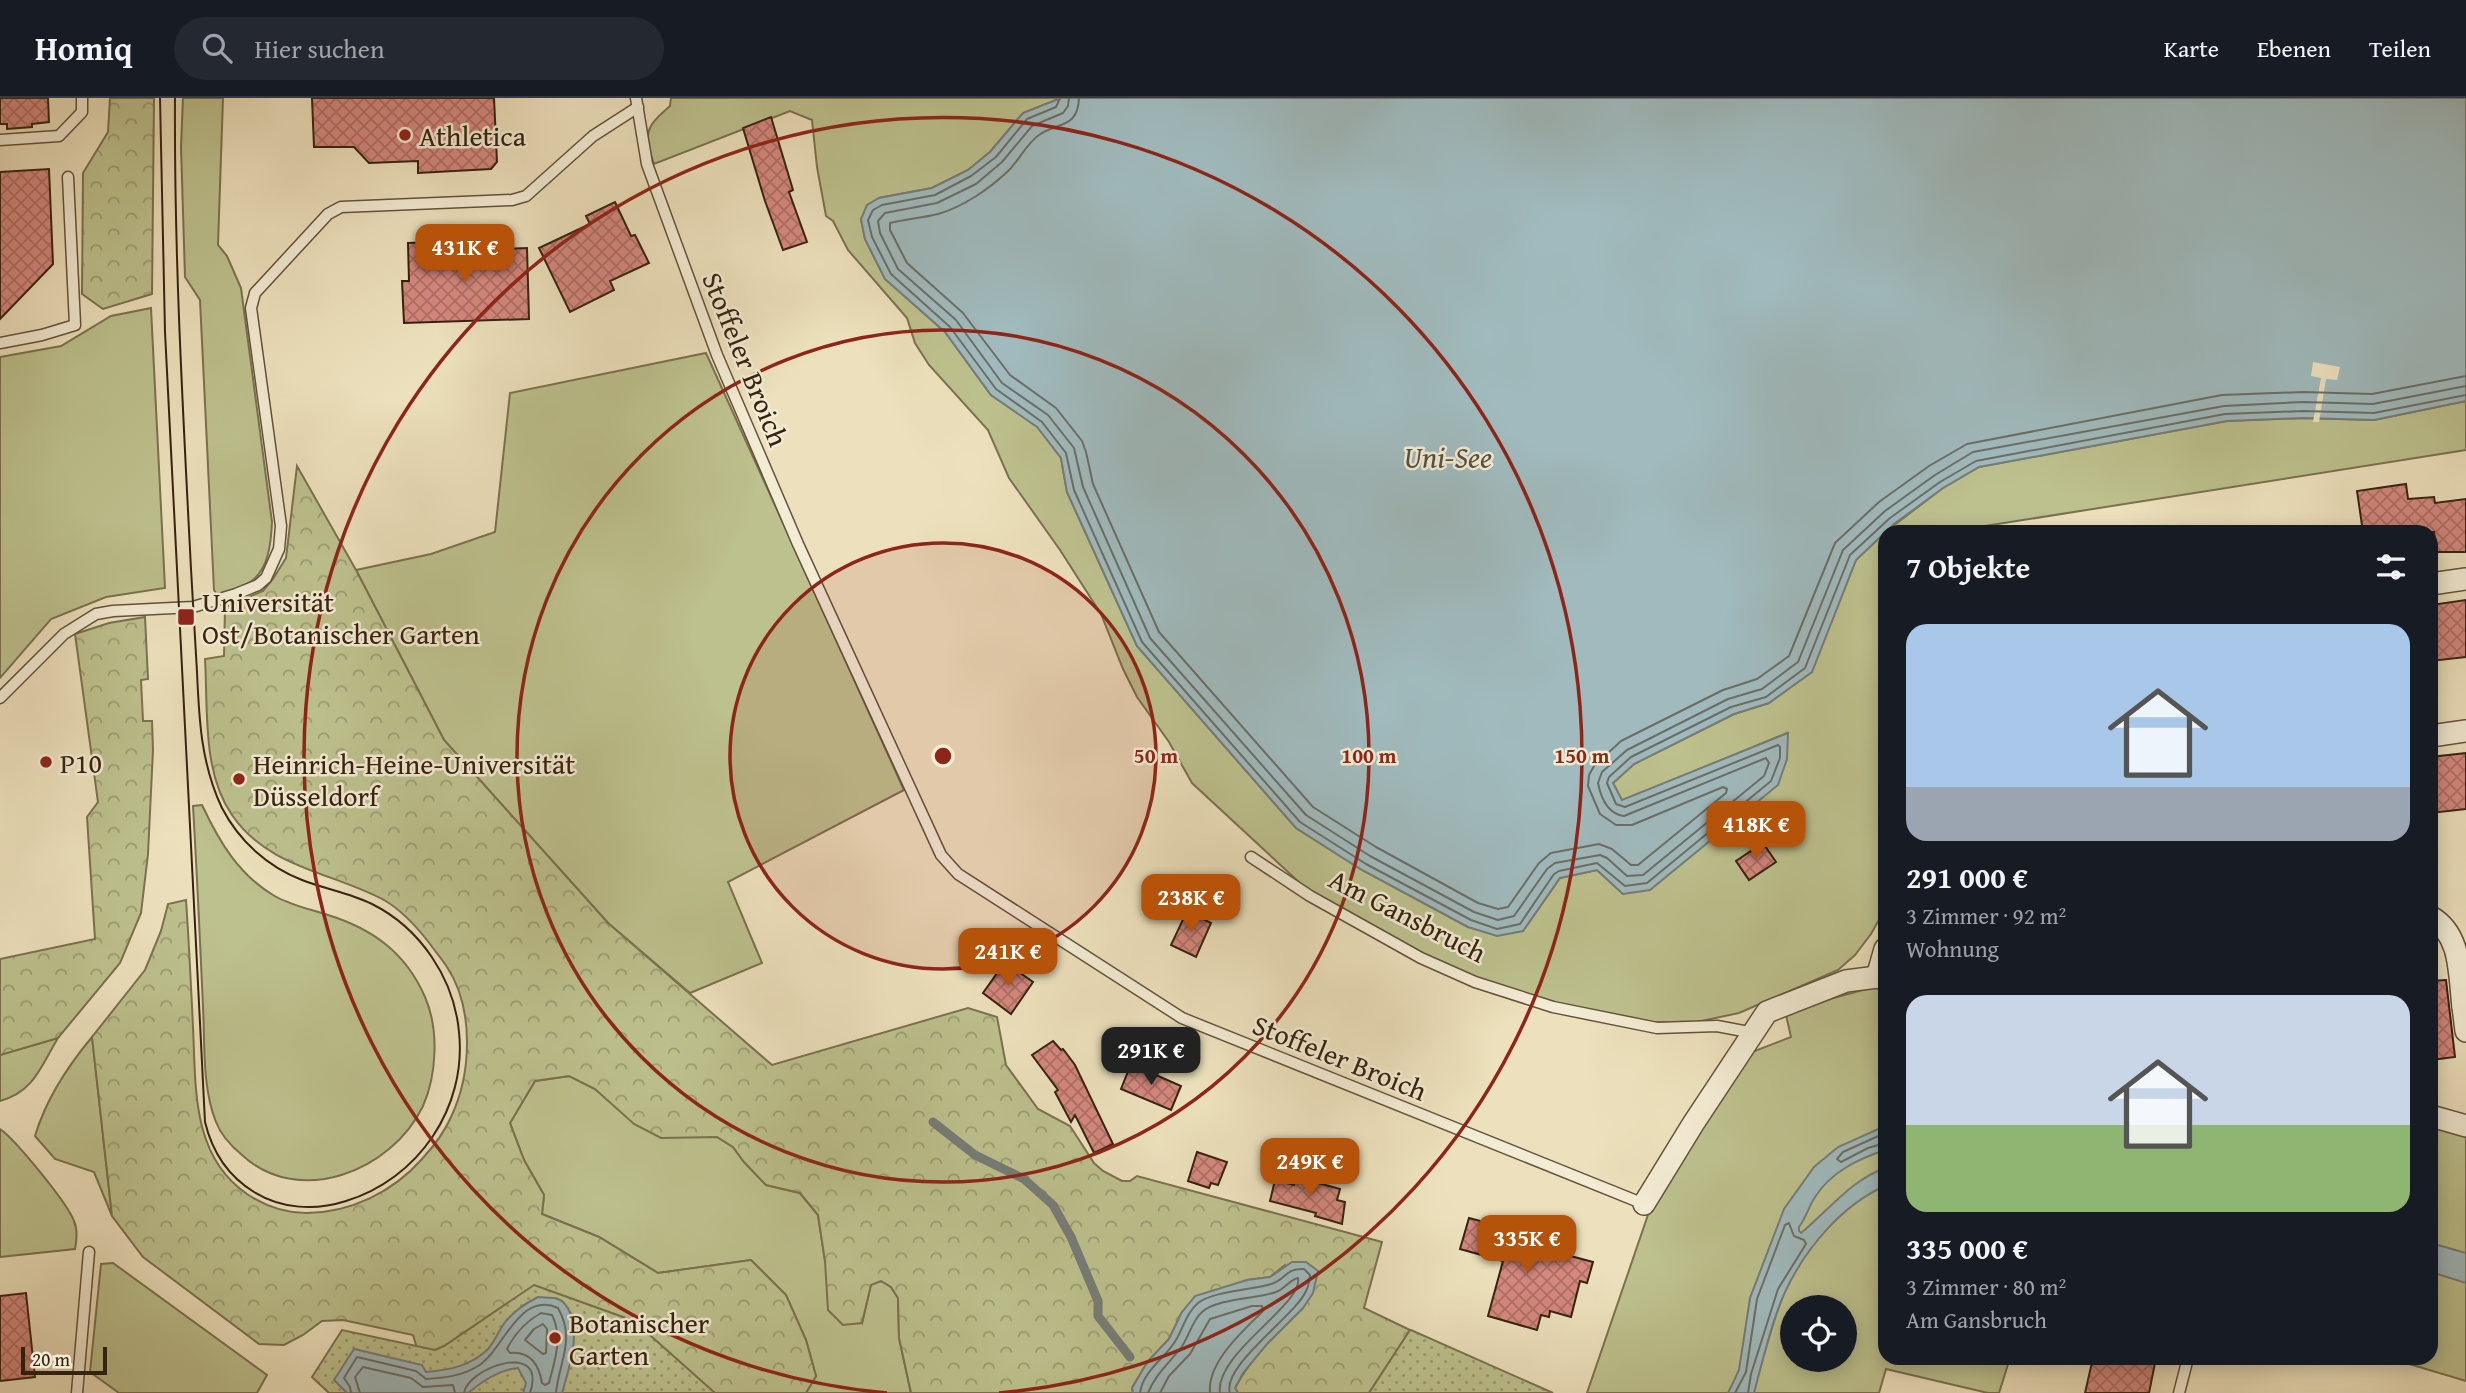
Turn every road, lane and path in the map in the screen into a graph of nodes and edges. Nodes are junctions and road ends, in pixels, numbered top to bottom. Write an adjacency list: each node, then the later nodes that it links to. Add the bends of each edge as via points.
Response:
1 (82, 98): 3 (lane, via 82,112 59,136)
2 (637, 102): 8 (lane, Stoffeler Broich, via 526,196 341,207 328,214 255,293 251,308 281,526 279,549 266,578 236,594 194,607 96,614 64,634); 19 (lane, Stoffeler Broich, via 647,164 717,355 941,855 958,874 1182,1018)
3 (0, 140)
4 (68, 177): 5 (lane, via 75,325)
5 (0, 343)
6 (2466, 579): 7 (street)
7 (2438, 582)
8 (0, 698)
9 (2466, 731): 10 (street)
10 (2438, 735)
11 (1251, 857): 16 (lane, Am Gansbruch, via 1421,958 1475,982 1553,1007 1657,1028 1717,1026)
12 (2438, 921): 14 (street, via 2455,945)
13 (1878, 978): 16 (street, via 1846,981 1767,1012)
14 (2465, 1007): 15 (street)
15 (2466, 1031)
16 (1755, 1033): 19 (street)
17 (2438, 1118): 18 (street)
18 (2466, 1126)
19 (1644, 1204)
20 (89, 1251): 22 (lane)
21 (2186, 1365): 23 (lane)
22 (77, 1393)
23 (2179, 1393)

